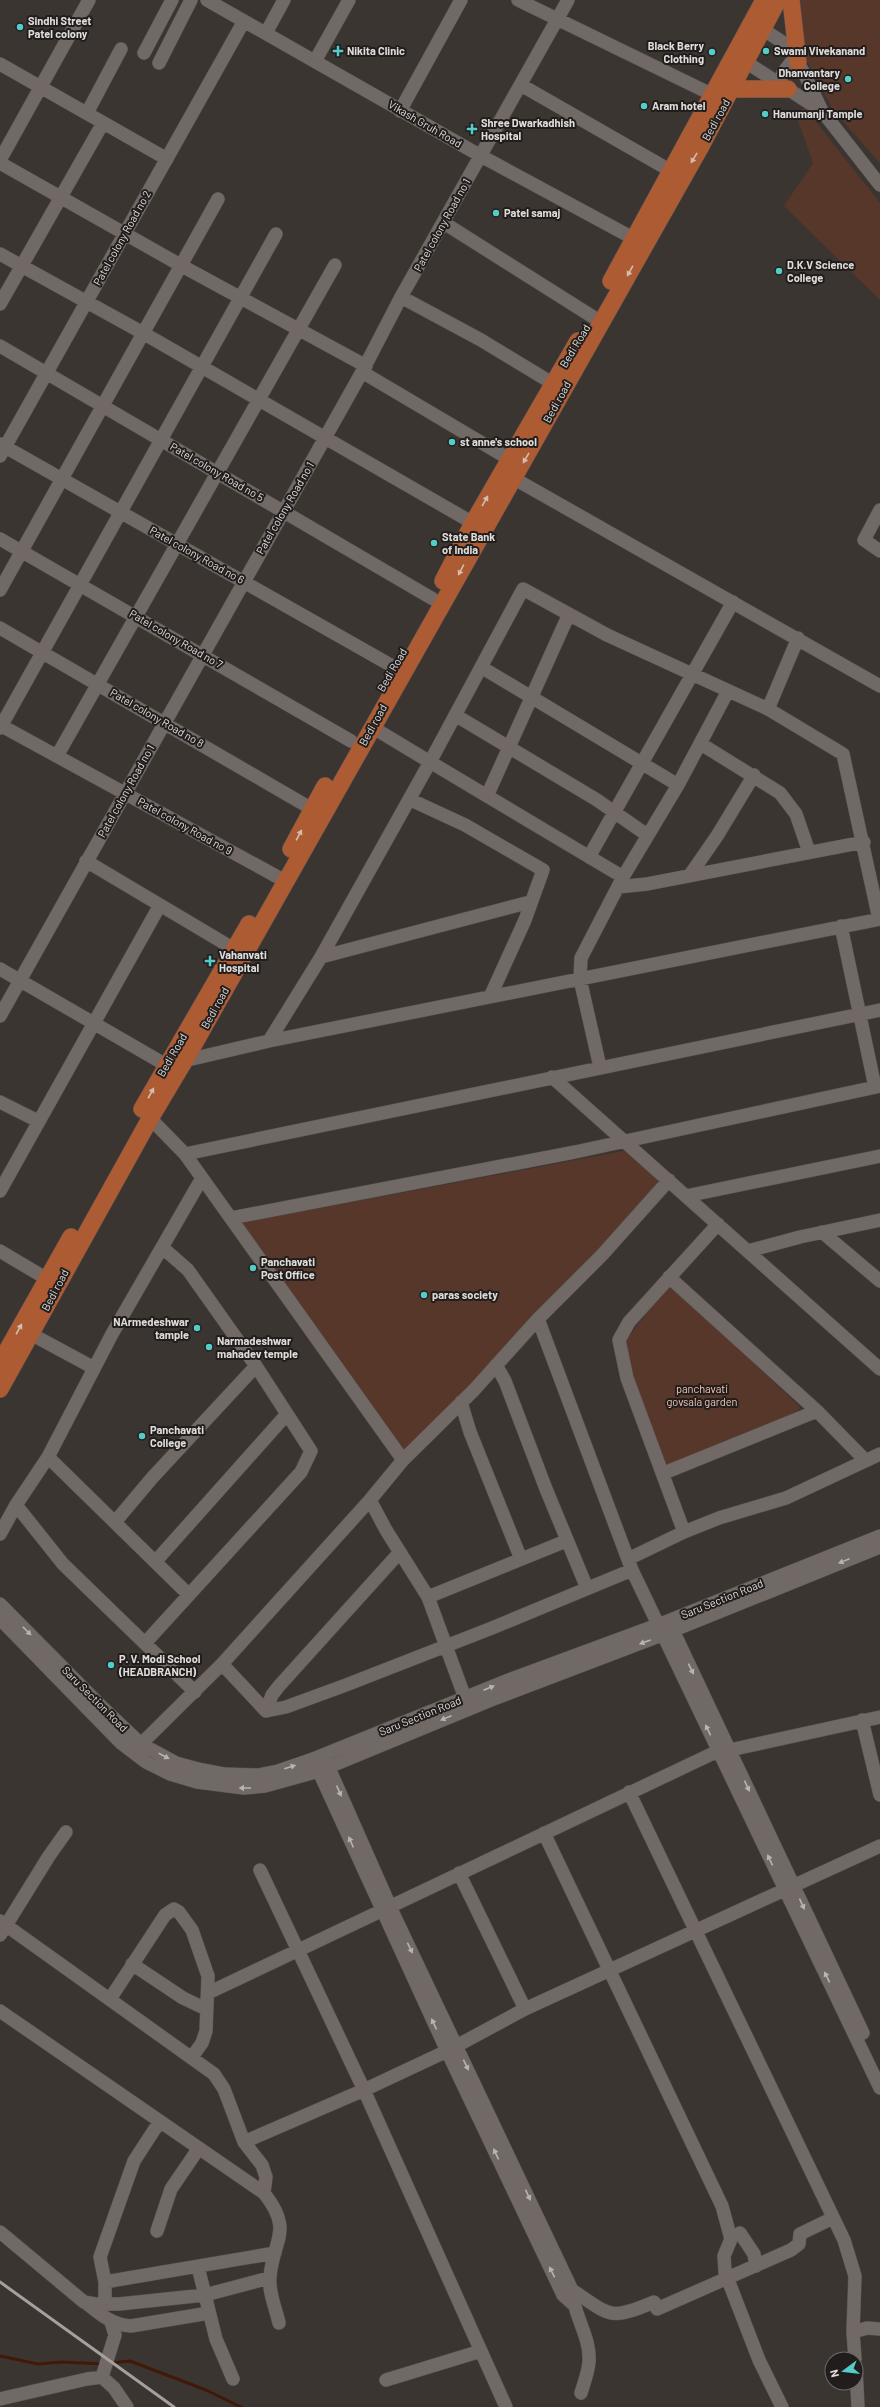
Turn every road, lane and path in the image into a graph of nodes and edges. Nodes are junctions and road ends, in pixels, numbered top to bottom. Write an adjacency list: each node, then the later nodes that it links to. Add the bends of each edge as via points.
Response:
1 (88, 0): 25 (street)
2 (172, 0): 18 (street)
3 (191, 0): 22 (street)
4 (207, 0): 14 (street, Vikash Gruh Road)
5 (284, 0): 16 (street)
6 (349, 0): 21 (street)
7 (461, 0): 29 (street)
8 (518, 0): 13 (street)
9 (568, 0): 13 (street, Patel colony Road no 1)
10 (764, 0): 15 (main road)
11 (778, 0): 15 (main road)
12 (791, 0): 20 (main road)
13 (557, 20): 24 (street, Patel colony Road no 1); 28 (street)
14 (244, 21): 16 (street, Vikash Gruh Road); 34 (street, Patel colony Road no 2)
15 (754, 30): 19 (main road, Bedi Road); 20 (street, via 787,45)
16 (266, 33): 21 (street, Vikash Gruh Road)
17 (121, 48): 31 (street)
18 (144, 53)
19 (740, 58): 26 (street); 27 (main road, Bedi road); 28 (main road, Bedi Road)
20 (797, 60): 26 (street, via 783,73); 30 (street)
21 (315, 61): 29 (street, Vikash Gruh Road)
22 (159, 63)
23 (0, 64): 25 (street)
24 (521, 85): 33 (street, Patel colony Road no 1); 36 (street)
25 (41, 86): 31 (street); 35 (street)
26 (783, 86): 27 (main road); 30 (street)
27 (732, 89): 43 (main road, Bedi road, one-way to 43)
28 (713, 95): 36 (main road, Bedi Road)
29 (400, 111): 33 (street, Vikash Gruh Road)
30 (822, 111): 37 (street)
31 (87, 113): 32 (street)
32 (103, 123): 34 (street); 38 (street)
33 (481, 156): 40 (street, Patel colony Road no 1); 43 (street, Vikash Gruh Road)
34 (167, 159): 41 (street, Patel colony Road no 2)
35 (0, 161): 38 (street)
36 (671, 171): 43 (main road, Bedi Road)
37 (880, 185)
38 (61, 198): 41 (street); 46 (street)
39 (218, 199): 47 (street)
40 (444, 223): 49 (street, Patel colony Road no 1); 52 (street)
41 (126, 233): 47 (street); 50 (street, Patel colony Road no 2)
42 (276, 234): 48 (street)
43 (640, 242): 52 (main road, Bedi Road); 65 (main road, Bedi road, one-way to 65)
44 (0, 254): 46 (street)
45 (335, 265): 53 (street)
46 (21, 266): 50 (street); 51 (street)
47 (182, 266): 48 (street); 54 (street)
48 (241, 297): 53 (street); 56 (street)
49 (401, 297): 57 (street, Patel colony Road no 1); 59 (street, via 481,340)
50 (86, 302): 54 (street); 58 (street, Patel colony Road no 2)
51 (0, 304)
52 (592, 317): 59 (main road, Bedi Road)
53 (299, 329): 57 (street); 60 (street)
54 (143, 333): 56 (street); 61 (street)
55 (0, 346): 58 (street, Patel colony Road no 5)
56 (202, 368): 60 (street); 63 (street)
57 (364, 369): 62 (street, Patel colony Road no 1); 65 (street)
58 (46, 373): 61 (street, Patel colony Road no 5); 64 (street, Patel colony Road no 2)
59 (552, 384): 65 (main road, Bedi Road)
60 (260, 400): 62 (street); 66 (street)
61 (102, 405): 63 (street, Patel colony Road no 5); 67 (street)
62 (324, 438): 69 (street, Patel colony Road no 1); 71 (street)
63 (161, 440): 66 (street, Patel colony Road no 5); 70 (street)
64 (2, 449): 67 (street, Patel colony Road no 6)
65 (509, 470): 71 (main road, Bedi Road, one-way to 65); 80 (street); 98 (main road, Bedi road, one-way to 98)
66 (218, 473): 69 (street, Patel colony Road no 5); 73 (street)
67 (63, 479): 70 (street, Patel colony Road no 6); 74 (street)
68 (880, 510): 75 (street, via 864,540)
69 (282, 511): 76 (street, Patel colony Road no 1); 79 (street, Patel colony Road no 5)
70 (121, 512): 73 (street, Patel colony Road no 6); 77 (street)
71 (473, 523): 79 (main road, Bedi Road)
72 (0, 539): 74 (street, Patel colony Road no 7)
73 (178, 544): 76 (street, Patel colony Road no 6); 82 (street)
74 (21, 551): 77 (street, Patel colony Road no 7); 78 (street)
75 (880, 551)
76 (244, 581): 86 (street, Patel colony Road no 1); 87 (street, Patel colony Road no 6)
77 (80, 585): 82 (street, Patel colony Road no 7); 85 (street)
78 (0, 590)
79 (433, 599): 87 (main road, Bedi Road)
80 (733, 602): 84 (street); 89 (street)
81 (569, 614): 88 (street, via 523,589); 89 (street, via 607,635); 93 (street)
82 (138, 618): 86 (street, Patel colony Road no 7); 90 (street)
83 (0, 628): 85 (street, Patel colony Road no 8)
84 (798, 638): 91 (street); 94 (street)
85 (42, 652): 90 (street, Patel colony Road no 8); 97 (street)
86 (202, 654): 96 (street, Patel colony Road no 1); 99 (street, Patel colony Road no 7)
87 (394, 667): 99 (main road, Bedi Road)
88 (482, 667): 93 (street); 95 (street)
89 (693, 674): 92 (street); 104 (street)
90 (99, 685): 96 (street, Patel colony Road no 8); 102 (street)
91 (880, 686)
92 (728, 690): 94 (street); 100 (street)
93 (531, 697): 101 (street); 104 (street)
94 (768, 709): 113 (street, via 843,754)
95 (455, 715): 101 (street); 103 (street)
96 (164, 722): 107 (street, Patel colony Road no 1); 110 (street, Patel colony Road no 8)
97 (0, 726): 102 (street, Patel colony Road no 9)
98 (372, 727): 103 (street); 118 (main road, Bedi road)
99 (351, 741): 110 (main road, Bedi Road)
100 (701, 744): 105 (street); 106 (street)
101 (508, 746): 108 (street); 111 (street)
102 (58, 756): 107 (street, Patel colony Road no 9)
103 (430, 762): 108 (street); 109 (street)
104 (643, 764): 106 (street); 111 (street)
105 (754, 775): 114 (street, via 780,793 791,805); 117 (street)
106 (678, 785): 112 (street)
107 (125, 793): 116 (street, Patel colony Road no 1); 118 (street, Patel colony Road no 9)
108 (487, 796): 115 (street)
109 (411, 800): 120 (street, via 465,825 543,870); 125 (street)
110 (312, 809): 118 (main road, Bedi Road, one-way to 110)
111 (616, 812): 112 (street); 115 (street)
112 (647, 835): 119 (street)
113 (864, 842): 114 (street); 122 (street)
114 (809, 852): 117 (street)
115 (589, 857): 119 (street)
116 (86, 861): 121 (street); 128 (street, Patel colony Road no 1)
117 (690, 875): 119 (street)
118 (281, 878): 124 (main road, Bedi Road); 135 (main road, Bedi road)
119 (620, 882): 127 (street, via 581,958)
120 (530, 902): 125 (street); 129 (street, via 525,920)
121 (160, 905): 124 (street); 133 (street)
122 (880, 919): 123 (street)
123 (841, 926): 127 (street); 131 (street)
124 (234, 949): 136 (main road, Bedi Road)
125 (321, 957): 134 (street)
126 (0, 970): 128 (street)
127 (580, 979): 129 (street); 137 (street)
128 (20, 980): 132 (street, Patel colony Road no 1); 133 (street)
129 (490, 997): 134 (street)
130 (880, 1010): 131 (street)
131 (860, 1014): 137 (street); 139 (street)
132 (0, 1016)
133 (93, 1023): 136 (street); 142 (street)
134 (269, 1041): 135 (street)
135 (185, 1060): 136 (street); 141 (main road, Bedi road)
136 (166, 1065): 141 (main road, Bedi Road, one-way to 136)
137 (600, 1067): 138 (street)
138 (552, 1077): 143 (street); 144 (street)
139 (877, 1086): 143 (street)
140 (0, 1102): 142 (street)
141 (146, 1113): 144 (street); 158 (main road, Bedi Road); 161 (main road, Bedi road)
142 (38, 1122): 148 (street)
143 (626, 1142): 147 (street); 150 (street)
144 (185, 1154): 146 (street)
145 (880, 1156): 149 (street)
146 (202, 1178): 150 (street); 154 (street)
147 (669, 1180): 149 (street); 160 (street, via 602,1255)
148 (0, 1191)
149 (686, 1196): 152 (street)
150 (231, 1218): 173 (street)
151 (880, 1220): 153 (street)
152 (718, 1224): 156 (street); 157 (street)
153 (822, 1232): 156 (street); 159 (street)
154 (163, 1248): 164 (street, via 188,1270); 165 (street)
155 (0, 1251): 158 (street)
156 (748, 1251): 166 (street)
157 (669, 1276): 169 (street); 175 (street, via 628,1322 619,1340 627,1378)
158 (47, 1279): 162 (main road, Bedi Road, one-way to 158)
159 (880, 1281)
160 (538, 1319): 163 (street); 187 (street)
161 (31, 1334): 165 (street); 167 (main road, Bedi road)
162 (0, 1363)
163 (496, 1365): 168 (street); 182 (street, via 505,1381)
164 (256, 1366): 170 (street); 178 (street, via 152,1478)
165 (94, 1368): 172 (street)
166 (880, 1369)
167 (0, 1389)
168 (461, 1402): 173 (street); 185 (street, via 470,1432)
169 (817, 1411): 174 (street); 175 (street)
170 (287, 1414): 186 (street); 189 (street, via 311,1452 301,1472)
171 (880, 1454): 174 (street)
172 (48, 1457): 177 (street); 178 (street)
173 (403, 1460): 176 (street)
174 (865, 1460): 179 (street, via 786,1498 719,1518)
175 (664, 1473): 179 (street)
176 (370, 1500): 184 (street); 196 (street)
177 (16, 1505): 180 (street); 194 (street, via 63,1564)
178 (115, 1522): 186 (street)
179 (684, 1532): 187 (street)
180 (0, 1534)
181 (880, 1536): 193 (street, Saru Section Road)
182 (566, 1541): 185 (street); 188 (street)
183 (880, 1547): 193 (street, Saru Section Road, one-way to 193)
184 (400, 1552): 190 (street); 199 (street, via 279,1686)
185 (521, 1559): 190 (street)
186 (154, 1562): 189 (street)
187 (630, 1564): 188 (street); 193 (street)
188 (587, 1588): 195 (street)
189 (189, 1595): 194 (street)
190 (428, 1597): 195 (street)
191 (0, 1604): 202 (street, Saru Section Road, one-way to 202)
192 (0, 1619): 204 (street, Saru Section Road, one-way to 192, via 265,1786 244,1788 197,1782 170,1774 146,1762 121,1743)
193 (665, 1628): 198 (street, Saru Section Road, one-way to 193); 203 (street); 204 (street, Saru Section Road, one-way to 204, via 530,1685)
194 (146, 1642): 197 (street)
195 (446, 1646): 198 (street); 199 (street, via 286,1707)
196 (222, 1664): 197 (street); 199 (street)
197 (195, 1692): 202 (street)
198 (466, 1698): 204 (street, Saru Section Road)
199 (266, 1710)
200 (880, 1717): 201 (street)
201 (862, 1720): 203 (street); 205 (street)
202 (141, 1744): 204 (street, Saru Section Road, one-way to 204, via 176,1763 224,1774 258,1775)
203 (723, 1753): 206 (street); 212 (street)
204 (321, 1763): 213 (street)
205 (880, 1795)
206 (631, 1796): 208 (street); 215 (street)
207 (66, 1832): 214 (street)
208 (546, 1836): 211 (street); 218 (street)
209 (880, 1846): 212 (street)
210 (260, 1870): 216 (street)
211 (461, 1877): 213 (street); 221 (street)
212 (789, 1887): 215 (street); 225 (street, one-way to 225); 226 (street, one-way to 212)
213 (387, 1912): 216 (street); 223 (street)
214 (2, 1927): 219 (street)
215 (695, 1932): 218 (street); 232 (street)
216 (300, 1953): 220 (street); 227 (street)
217 (132, 1964): 219 (street); 220 (street, via 183,1998); 220 (street, via 174,1906 192,1930 206,1966)
218 (610, 1969): 221 (street); 235 (street)
219 (110, 1999): 224 (street)
220 (207, 2001): 224 (street, via 206,2031)
221 (525, 2009): 223 (street)
222 (0, 2011): 228 (street)
223 (452, 2048): 227 (street); 242 (street, one-way to 242); 246 (street, one-way to 223, via 563,2295)
224 (192, 2058): 229 (street, via 214,2074 224,2089)
225 (880, 2069)
226 (880, 2088)
227 (364, 2090): 229 (street); 252 (street)
228 (160, 2121): 230 (street); 241 (street, via 134,2161 100,2257)
229 (244, 2142): 231 (street, via 265,2170 267,2184)
230 (198, 2148): 231 (street); 233 (street, via 171,2189)
231 (264, 2193): 236 (street, via 279,2217 280,2233)
232 (833, 2218): 237 (street, via 800,2234 797,2247); 251 (street, via 844,2240 855,2276)
233 (157, 2231)
234 (0, 2232): 244 (street)
235 (734, 2234): 237 (street, via 754,2254); 240 (street, via 724,2256 723,2264)
236 (275, 2253): 238 (street); 239 (street)
237 (756, 2266): 240 (street)
238 (198, 2267): 241 (street); 243 (street)
239 (269, 2278): 243 (street); 249 (street)
240 (727, 2278): 242 (street, via 656,2306 626,2314 607,2313); 264 (street, via 759,2360)
241 (105, 2282): 245 (street)
242 (572, 2290): 246 (street)
243 (205, 2295): 245 (street); 247 (street)
244 (84, 2302): 245 (street); 248 (street)
245 (105, 2304)
246 (573, 2304): 258 (street, via 588,2349 589,2362)
247 (209, 2313): 248 (street, via 131,2326); 255 (street, via 216,2339)
248 (111, 2322): 254 (street, via 115,2335)
249 (279, 2323)
250 (880, 2329): 251 (street, via 867,2328)
251 (853, 2332): 253 (street)
252 (481, 2351): 256 (street); 263 (street)
253 (854, 2351)
254 (102, 2377): 259 (street, via 87,2378); 261 (street, via 108,2381)
255 (233, 2379)
256 (386, 2380)
257 (857, 2391): 265 (street)
258 (581, 2392)
259 (0, 2399)
260 (0, 2403): 262 (street)
261 (121, 2403)
262 (5, 2407)
263 (506, 2407)
264 (782, 2407)
265 (858, 2407)

